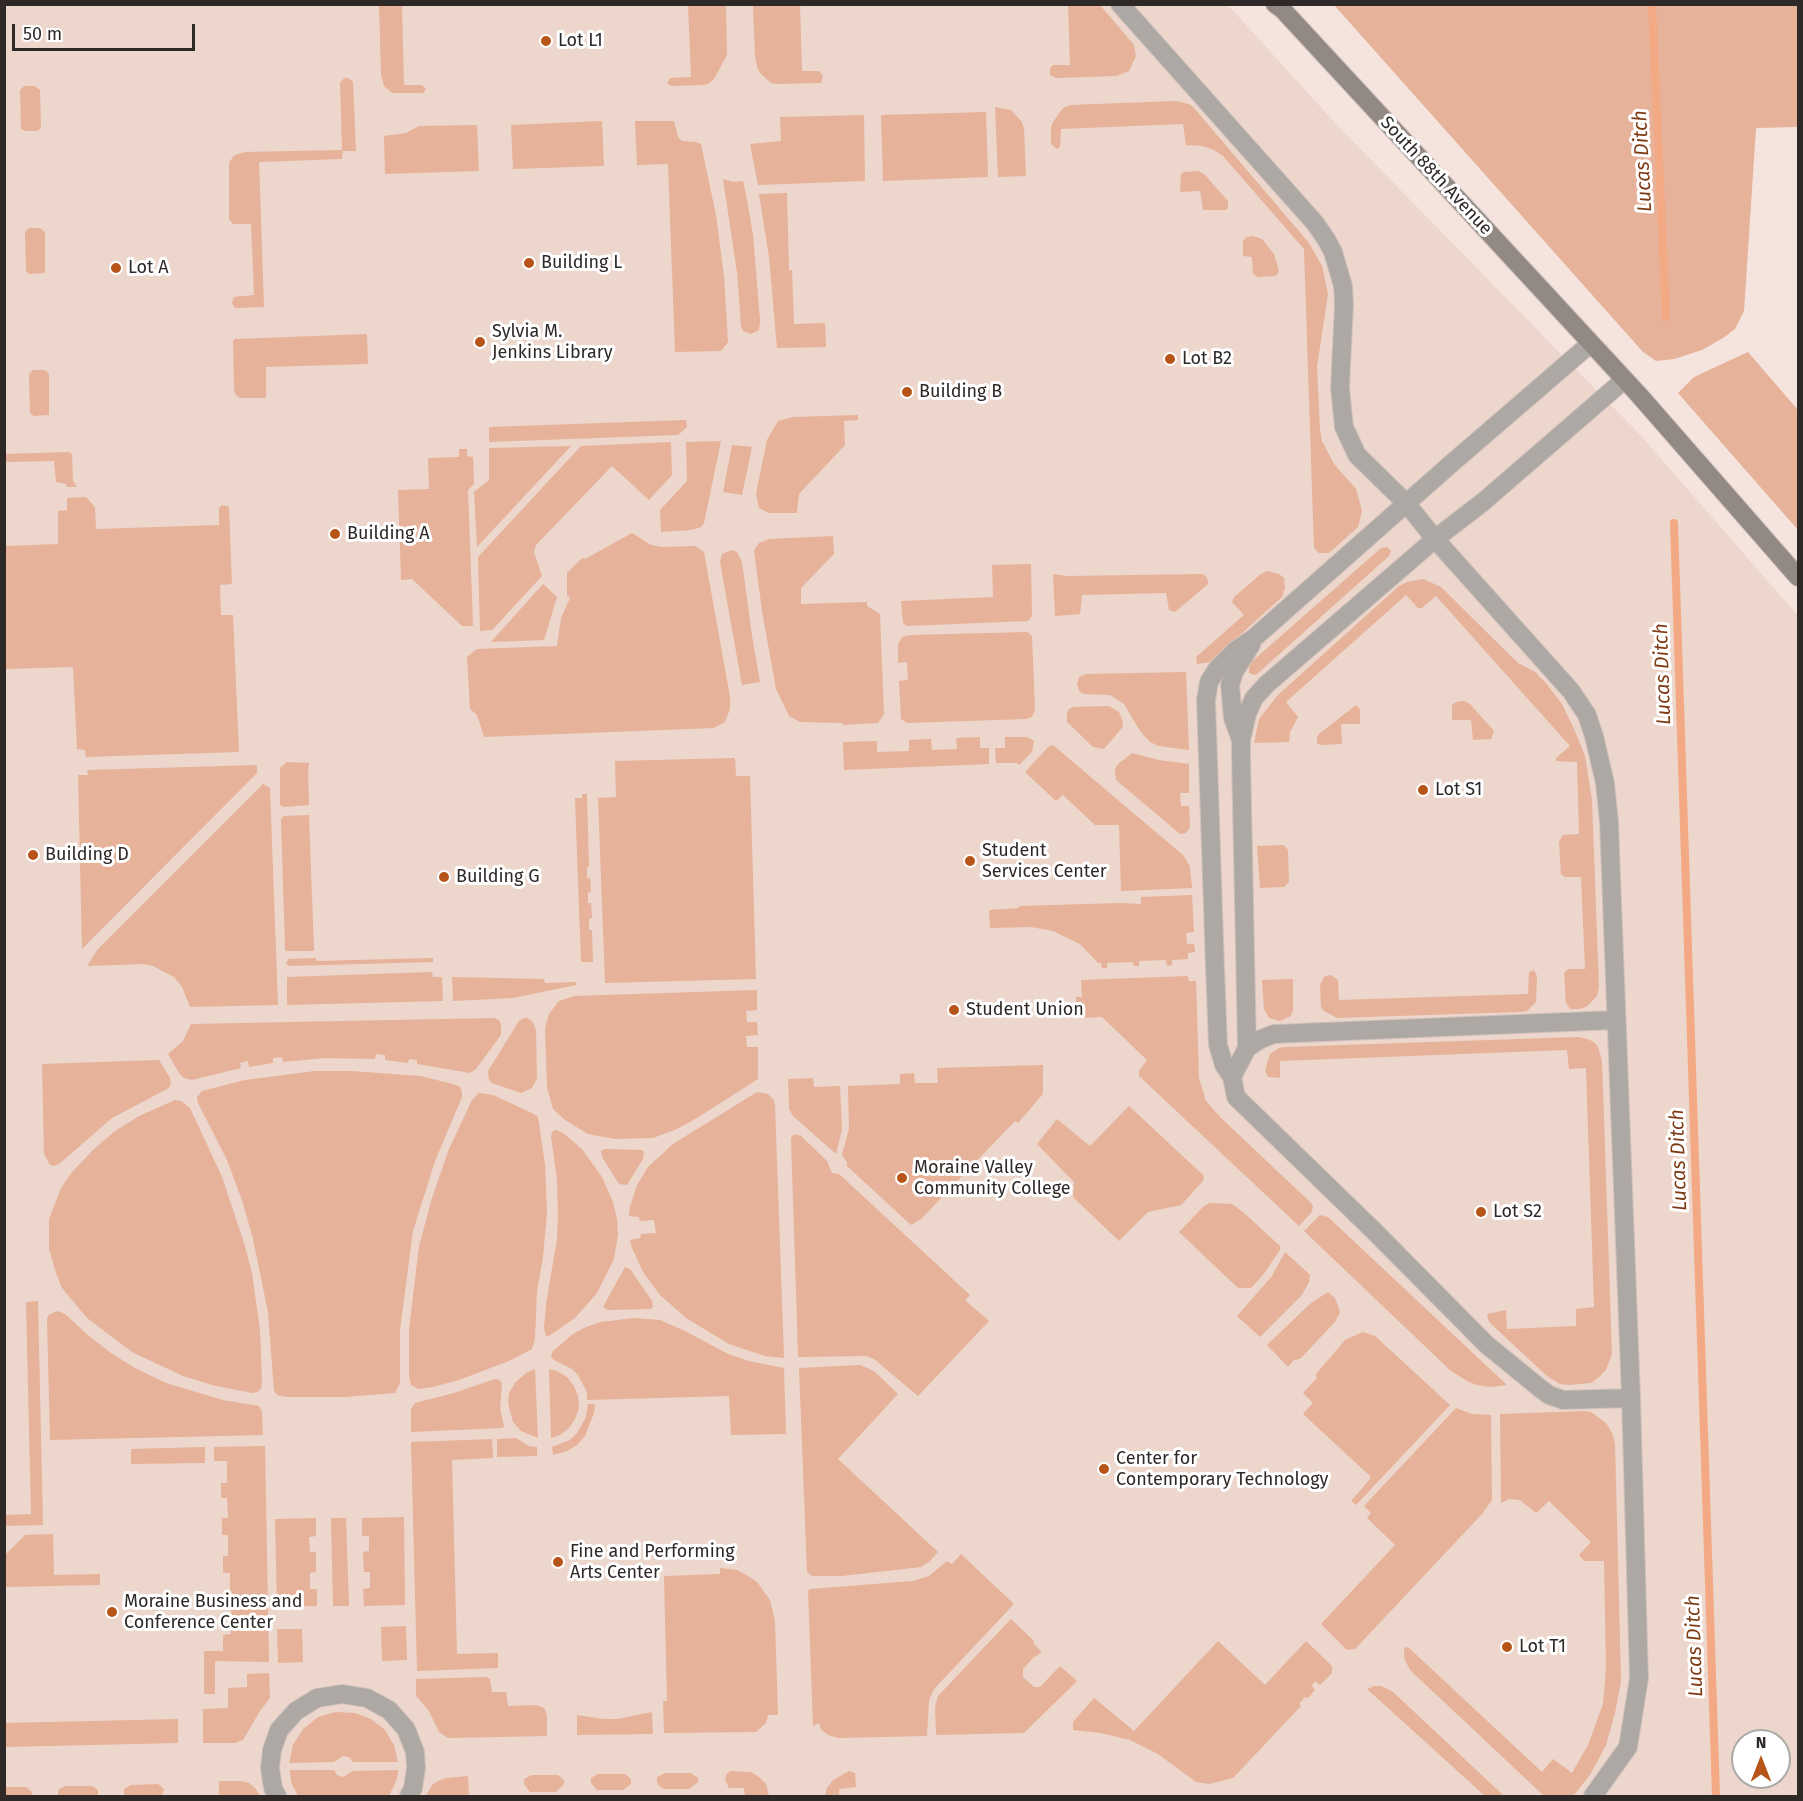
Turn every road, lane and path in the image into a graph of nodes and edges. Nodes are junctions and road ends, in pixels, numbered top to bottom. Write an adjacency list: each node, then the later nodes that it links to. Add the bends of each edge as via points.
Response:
1 (1120, 4): 5 (street, via 1326,238 1343,286 1340,387 1344,427 1357,455)
2 (1279, 6): 3 (street, South 88th Avenue)
3 (1590, 344): 4 (street, South 88th Avenue); 5 (street)
4 (1624, 380): 6 (street); 7 (street)
5 (1407, 504): 6 (street); 8 (street)
6 (1435, 539): 9 (street, via 1267,684 1254,698); 10 (street, via 1571,691 1587,715 1605,783 1609,822)
7 (1798, 577)
8 (1254, 638): 9 (street, via 1230,685 1233,718); 12 (street, via 1217,669 1209,682 1206,700 1218,1045)
9 (1241, 740): 11 (street)
10 (1616, 1020): 11 (street, via 1274,1034); 13 (street)
11 (1247, 1048): 12 (street)
12 (1232, 1077): 13 (street, via 1236,1097 1487,1345 1541,1389 1563,1400)
13 (1631, 1398): 16 (street, via 1639,1678 1628,1747)
14 (277, 1797): 15 (street, via 270,1768 279,1730 296,1711 317,1698 342,1694 367,1698 389,1710 406,1729 415,1752 416,1768)
15 (409, 1797)
16 (1593, 1797)

